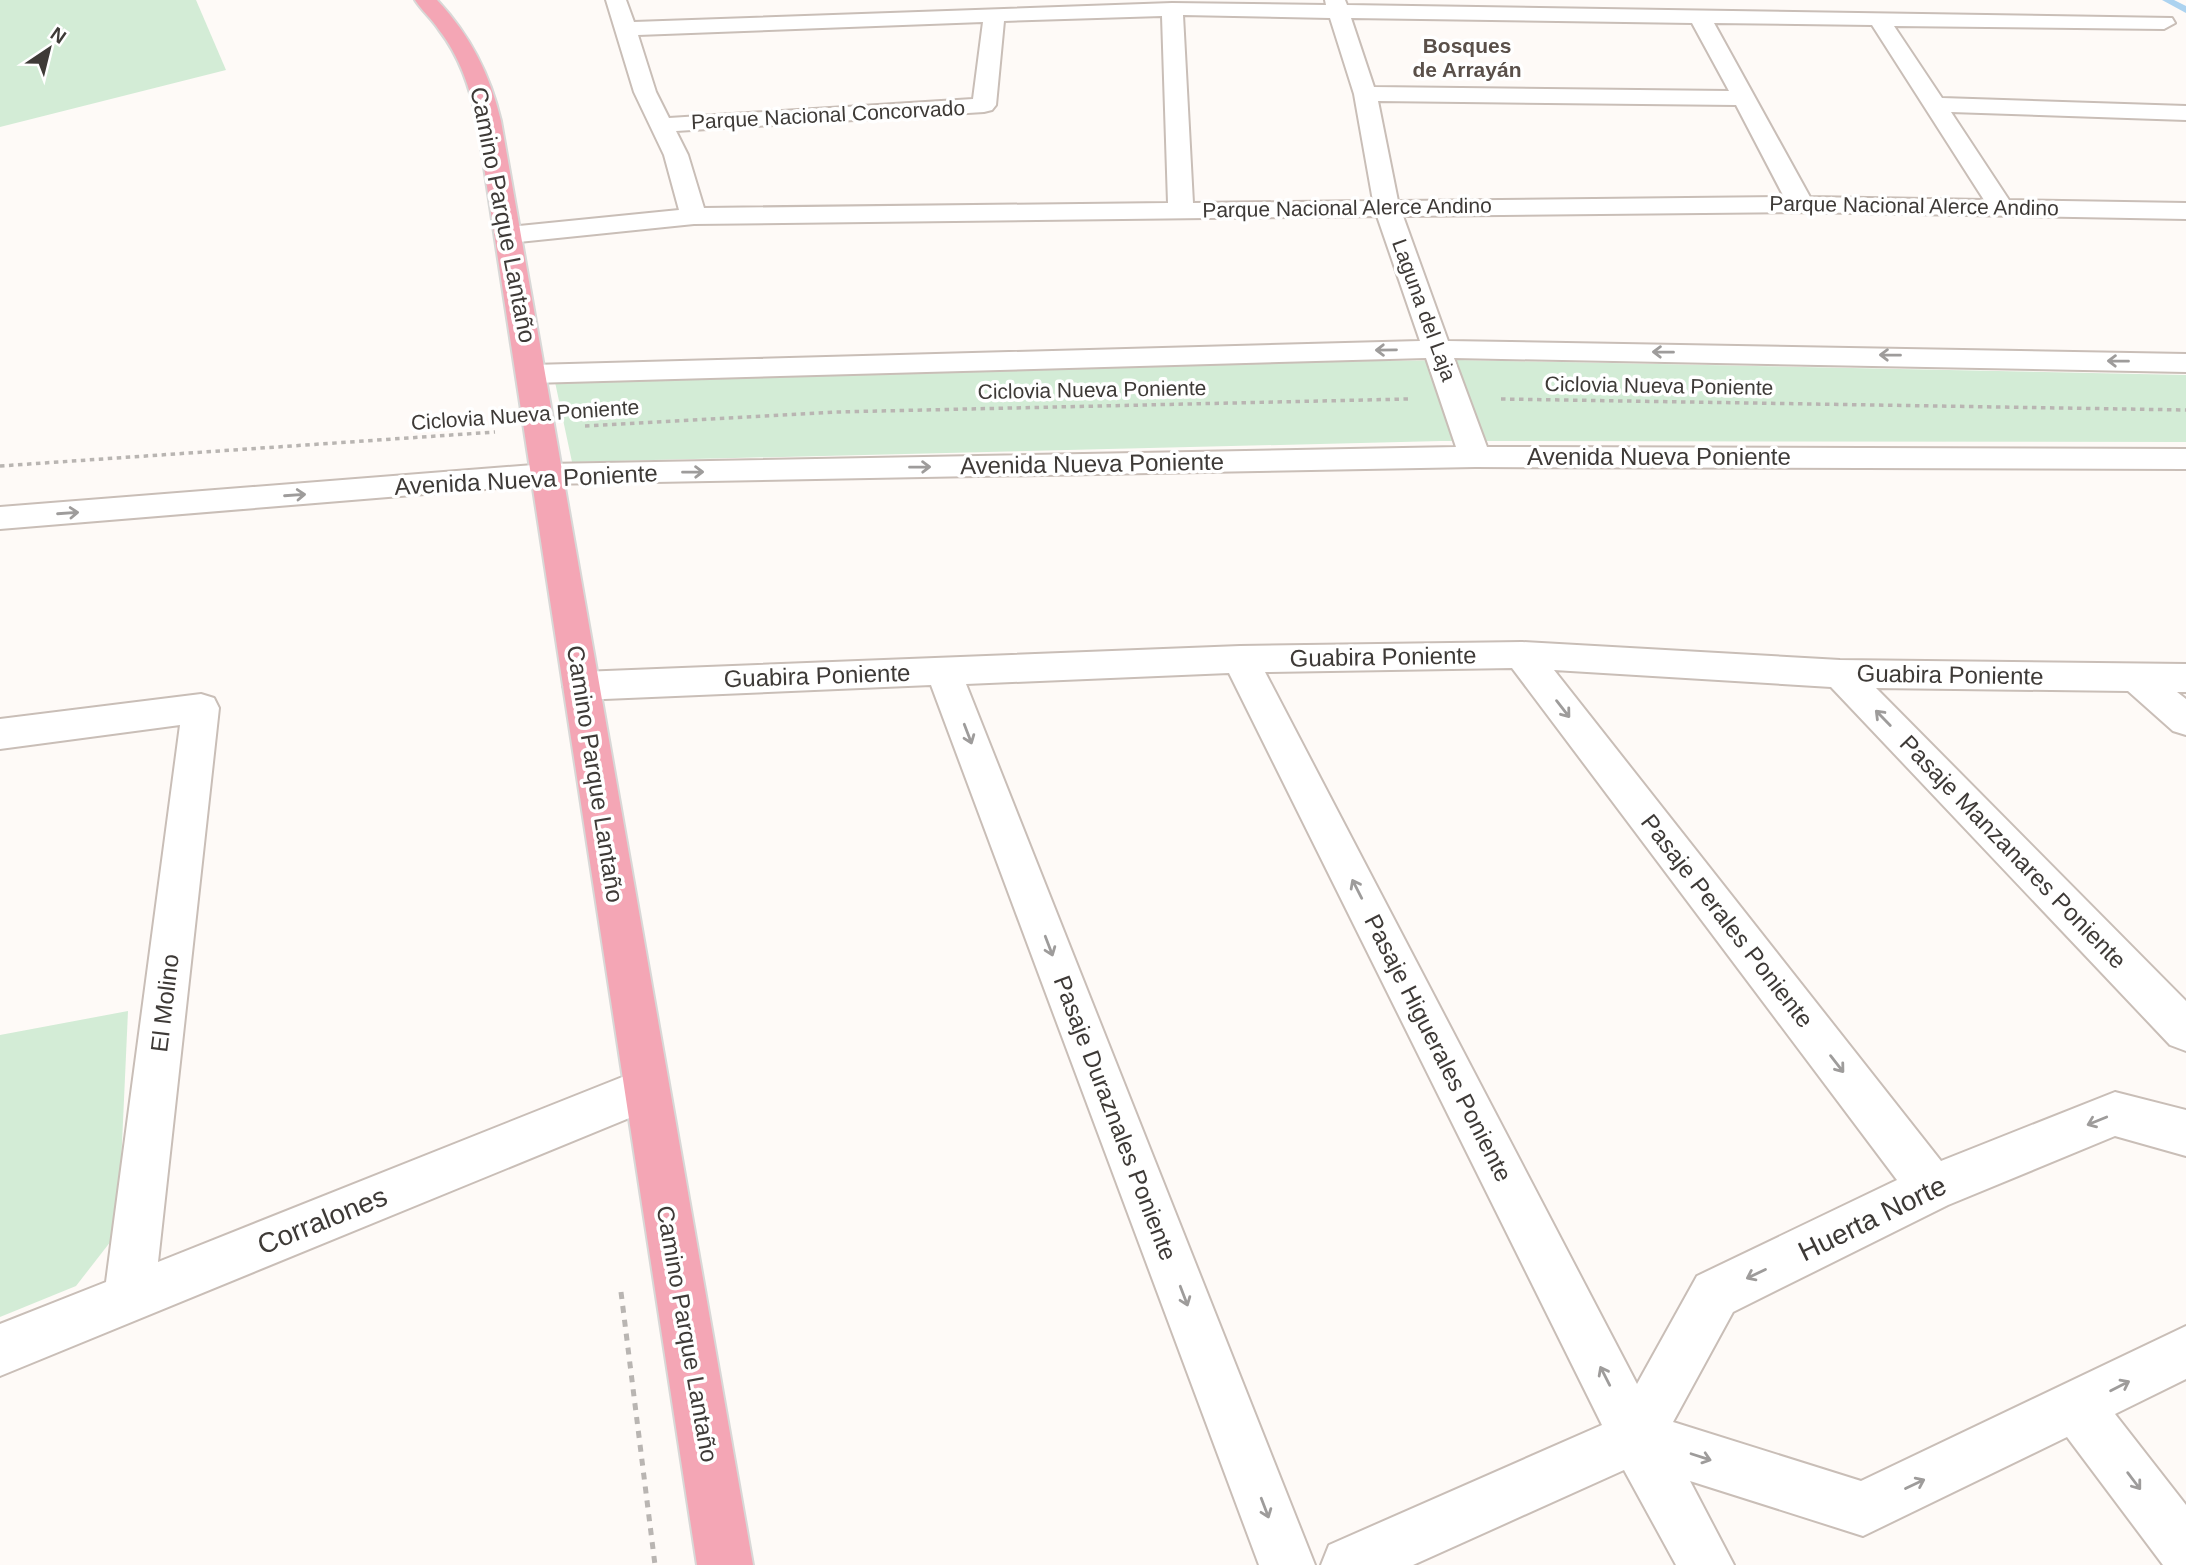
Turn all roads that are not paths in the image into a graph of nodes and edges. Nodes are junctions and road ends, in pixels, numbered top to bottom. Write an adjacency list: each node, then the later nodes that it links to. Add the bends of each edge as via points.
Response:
1 (425, 0): 23 (main road, Camino Parque Lantaño, via 454,32 476,72)
2 (616, 0): 10 (street)
3 (2120, 0): 9 (street)
4 (1337, 6): 5 (street); 7 (street); 12 (street, Laguna del Laja)
5 (1172, 9): 6 (street); 20 (street)
6 (994, 15): 10 (street); 16 (street, Parque Nacional Concorvado, via 984,105)
7 (1699, 15): 8 (street); 13 (street)
8 (1878, 18): 9 (street); 14 (street)
9 (2164, 23): 11 (street)
10 (625, 29): 16 (street, via 645,92)
11 (2186, 35)
12 (1365, 94): 13 (street); 19 (street, Laguna del Laja)
13 (1745, 99): 17 (street)
14 (1935, 105): 15 (street); 18 (street)
15 (2186, 113)
16 (664, 125): 22 (street)
17 (1801, 204): 18 (street, Parque Nacional Alerce Andino); 19 (street, Parque Nacional Alerce Andino)
18 (2001, 207): 21 (street, Parque Nacional Alerce Andino)
19 (1387, 208): 20 (street, Parque Nacional Alerce Andino); 24 (street, Laguna del Laja)
20 (1181, 210): 22 (street, Parque Nacional Alerce Andino)
21 (2186, 211)
22 (694, 216): 23 (street, Parque Nacional Alerce Andino)
23 (509, 235): 26 (main road, Camino Parque Lantaño)
24 (1439, 349): 25 (street, one-way to 24); 26 (street, one-way to 26); 27 (street, Laguna del Laja)
25 (2186, 363)
26 (532, 374): 29 (main road, Camino Parque Lantaño)
27 (1475, 457): 28 (street, Avenida Nueva Poniente); 29 (street, Avenida Nueva Poniente, one-way to 27)
28 (2186, 459)
29 (547, 474): 30 (street, Avenida Nueva Poniente, one-way to 29); 37 (main road, Camino Parque Lantaño)
30 (0, 518)
31 (1522, 655): 32 (street, Guabira Poniente); 34 (street, Guabira Poniente); 43 (street, Pasaje Perales Poniente, one-way to 43)
32 (1240, 659): 33 (street, Guabira Poniente); 48 (street, Pasaje Higuerales Poniente, one-way to 32)
33 (943, 670): 37 (street, Guabira Poniente); 51 (street, Pasaje Duraznales Poniente, one-way to 51)
34 (1840, 674): 35 (street, Guabira Poniente); 40 (street, Pasaje Manzanares Poniente, one-way to 34)
35 (2137, 678): 36 (street, Guabira Poniente); 38 (street)
36 (2186, 678)
37 (581, 686): 41 (main road, Camino Parque Lantaño)
38 (2186, 721)
39 (0, 734): 44 (street, El Molino, via 201,708)
40 (2186, 1031)
41 (645, 1090): 44 (street, Corralones); 50 (main road, Camino Parque Lantaño)
42 (2186, 1133): 43 (street, Huerta Norte, one-way to 43, via 2115,1114)
43 (1932, 1188): 48 (street, Huerta Norte, one-way to 48, via 1715,1294)
44 (129, 1298): 45 (street, Corralones)
45 (0, 1350)
46 (2186, 1352): 47 (street, one-way to 46)
47 (2077, 1407): 48 (street, one-way to 47, via 1863,1509); 49 (street, one-way to 49)
48 (1636, 1437): 52 (street); 53 (street, Pasaje Higuerales Poniente)
49 (2186, 1550)
50 (725, 1565)
51 (1287, 1565)
52 (1349, 1565)
53 (1706, 1565)

